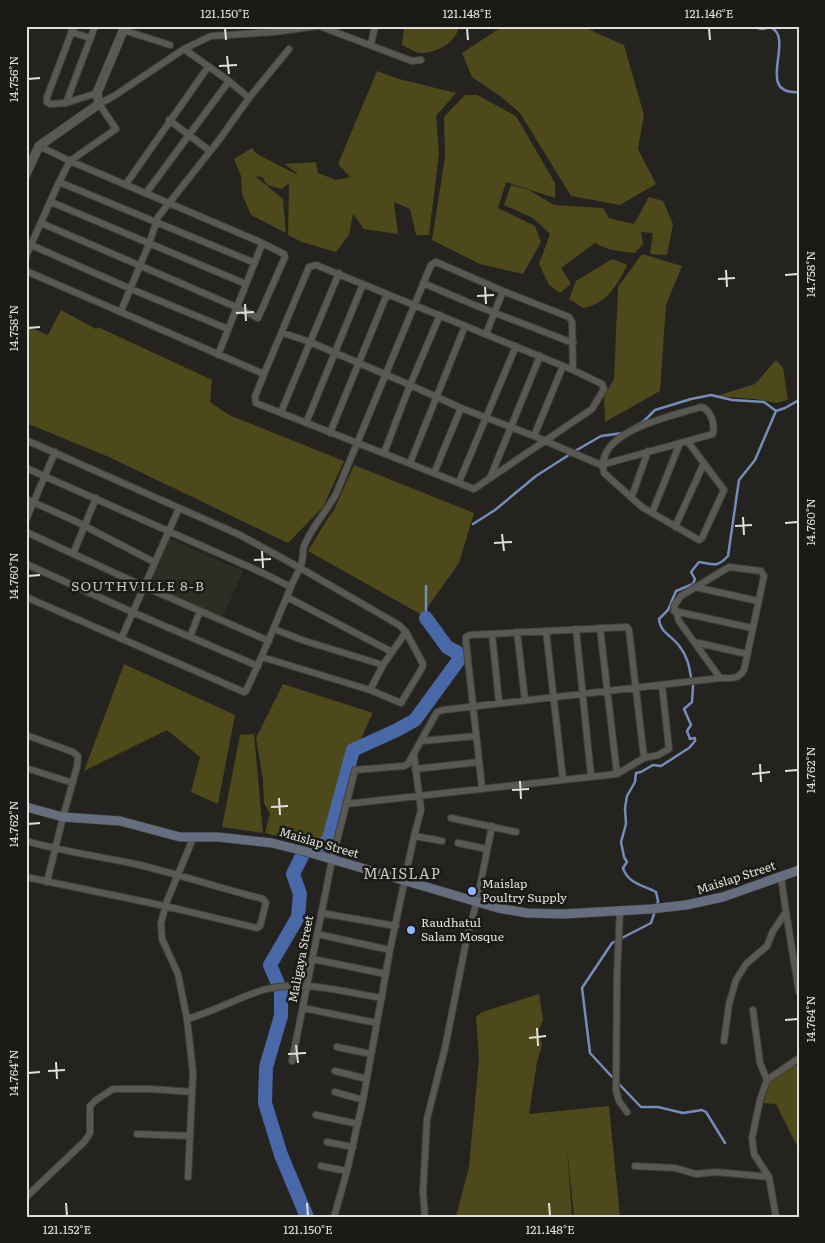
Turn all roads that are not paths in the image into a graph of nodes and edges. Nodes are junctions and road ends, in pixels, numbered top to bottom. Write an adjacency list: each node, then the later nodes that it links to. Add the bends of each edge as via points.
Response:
1 (95, 26): 6 (street)
2 (319, 26): 7 (street); 9 (street, via 210,36)
3 (375, 26): 7 (street)
4 (124, 28): 8 (street); 14 (street)
5 (73, 29): 6 (street); 16 (street, via 47,97 50,104)
6 (90, 38): 16 (street)
7 (371, 44): 11 (street, via 412,61)
8 (170, 45)
9 (184, 49): 12 (street); 17 (street)
10 (289, 49): 15 (street)
11 (421, 60)
12 (208, 67): 13 (street); 18 (street)
13 (229, 81): 15 (street); 19 (street)
14 (97, 93): 16 (street); 17 (street)
15 (249, 98): 21 (street)
16 (66, 103)
17 (99, 104): 20 (street); 22 (street, via 116,129)
18 (169, 120): 19 (street); 25 (street)
19 (189, 135): 21 (street); 26 (street)
20 (39, 146): 22 (street); 23 (street)
21 (210, 151): 28 (street)
22 (70, 161): 24 (street); 25 (street)
23 (26, 174)
24 (59, 182): 27 (street); 29 (street)
25 (126, 184): 26 (street)
26 (146, 193): 28 (street)
27 (51, 202): 30 (street); 32 (street)
28 (168, 203): 29 (street); 33 (street)
29 (156, 222): 32 (street); 35 (street)
30 (41, 223): 31 (street); 36 (street)
31 (31, 244): 34 (street); 42 (street)
32 (149, 244): 36 (street); 40 (street)
33 (262, 244): 35 (street); 46 (street, via 284,254 284,260 258,318)
34 (26, 256)
35 (254, 263): 40 (street)
36 (140, 267): 42 (street); 46 (street)
37 (26, 271): 47 (street)
38 (339, 274): 41 (street); 52 (street, via 316,265 309,268); 54 (street)
39 (423, 283): 43 (street, via 431,264 436,262); 45 (street); 48 (street)
40 (246, 284): 46 (street)
41 (363, 284): 44 (street); 57 (street)
42 (131, 289): 47 (street); 51 (street)
43 (503, 291): 48 (street); 55 (street, via 569,317)
44 (387, 294): 45 (street); 60 (street)
45 (414, 305): 49 (street); 64 (street)
46 (236, 307): 51 (street)
47 (121, 311): 58 (street)
48 (495, 312): 53 (street); 55 (street)
49 (440, 316): 50 (street); 65 (street)
50 (465, 326): 53 (street); 66 (street)
51 (228, 329): 58 (street)
52 (283, 332): 54 (street); 63 (street)
53 (486, 334): 56 (street)
54 (310, 342): 57 (street); 68 (street)
55 (573, 343): 62 (street)
56 (516, 346): 59 (street); 69 (street)
57 (334, 353): 60 (street); 70 (street)
58 (218, 355): 63 (street)
59 (540, 356): 61 (street); 71 (street)
60 (359, 364): 64 (street); 72 (street)
61 (563, 366): 62 (street); 73 (street)
62 (573, 370): 75 (street, via 602,384 604,389 592,409)
63 (264, 374): 68 (street, via 256,403)
64 (385, 375): 65 (street); 76 (street)
65 (410, 385): 66 (street); 81 (street)
66 (436, 397): 67 (street); 82 (street)
67 (460, 408): 69 (street); 86 (street)
68 (281, 412): 70 (street)
69 (485, 419): 71 (street); 89 (street)
70 (306, 423): 72 (street)
71 (512, 428): 73 (street); 88 (street)
72 (330, 433): 76 (street)
73 (534, 436): 75 (street)
74 (26, 440): 80 (street)
75 (544, 441): 84 (street); 88 (street)
76 (358, 442): 81 (street); 104 (street, via 328,510 315,524 303,548)
77 (688, 442): 78 (street); 83 (street); 84 (street, via 713,434 706,408 636,428 616,439)
78 (680, 444): 79 (street); 95 (street)
79 (648, 451): 84 (street); 90 (street)
80 (55, 452): 87 (street); 94 (street)
81 (384, 453): 82 (street)
82 (410, 463): 86 (street)
83 (704, 463): 98 (street); 98 (street, via 724,490 702,538 699,540)
84 (601, 465): 90 (street, via 604,473)
85 (26, 468): 87 (street)
86 (434, 473): 89 (street)
87 (44, 476): 91 (street); 93 (street)
88 (490, 479): 89 (street, via 474,489)
89 (459, 482)
90 (632, 496): 95 (street)
91 (96, 498): 97 (street); 99 (street)
92 (26, 499): 93 (street)
93 (33, 502): 96 (street); 97 (street)
94 (179, 508): 99 (street); 104 (street)
95 (652, 513): 98 (street)
96 (26, 520)
97 (84, 527): 101 (street); 102 (street)
98 (675, 527)
99 (168, 531): 102 (street); 106 (street)
100 (26, 532): 101 (street)
101 (73, 554): 105 (street)
102 (154, 562): 105 (street)
103 (26, 564): 113 (street)
104 (300, 568): 106 (street); 119 (street)
105 (143, 586): 111 (street); 113 (street)
106 (291, 587): 108 (street)
107 (695, 587): 110 (street); 110 (street, via 729,567 761,571 764,576); 112 (street, via 676,602)
108 (287, 596): 116 (street); 126 (street)
109 (26, 597): 123 (street)
110 (758, 602): 115 (street)
111 (200, 611): 122 (street); 124 (street)
112 (674, 611): 115 (street); 125 (street)
113 (132, 612): 122 (street); 123 (street)
114 (600, 628): 117 (street); 133 (street, via 627,626); 135 (street)
115 (752, 628): 127 (street)
116 (274, 629): 124 (street); 129 (street)
117 (576, 629): 118 (street); 136 (street)
118 (546, 631): 120 (street); 137 (street)
119 (406, 632): 126 (street); 134 (street, via 423,664 401,703)
120 (517, 632): 121 (street); 138 (street)
121 (492, 634): 139 (street); 140 (street, via 466,637)
122 (190, 636): 130 (street)
123 (121, 639): 130 (street, via 241,692 246,691)
124 (269, 641): 128 (street)
125 (694, 642): 127 (street); 131 (street)
126 (392, 652): 129 (street)
127 (747, 654): 131 (street, via 740,675)
128 (262, 657): 130 (street); 134 (street)
129 (383, 665): 134 (street)
130 (258, 666)
131 (720, 678): 132 (street)
132 (662, 685): 133 (street); 145 (street, via 669,749)
133 (635, 688): 135 (street); 145 (street)
134 (370, 690)
135 (608, 691): 136 (street); 149 (street)
136 (582, 694): 137 (street); 150 (street)
137 (553, 696): 138 (street); 151 (street)
138 (525, 700): 139 (street)
139 (499, 702): 140 (street)
140 (472, 706): 142 (street); 143 (street, via 438,712)
141 (26, 736): 152 (street, via 78,756)
142 (476, 736): 143 (street); 146 (street)
143 (421, 741): 144 (street)
144 (414, 755): 148 (street); 155 (street, Maligaya Street, via 404,766 355,770)
145 (644, 758): 149 (street)
146 (479, 762): 148 (street); 153 (street)
147 (26, 768): 152 (street)
148 (415, 768): 154 (street)
149 (617, 774): 150 (street)
150 (592, 776): 151 (street)
151 (563, 780): 153 (street)
152 (73, 783): 157 (street)
153 (482, 788): 154 (street)
154 (419, 795): 155 (street); 162 (street, via 421,810)
155 (346, 804): 168 (street, Maligaya Street)
156 (26, 807): 157 (main road, Maislap Street)
157 (63, 816): 161 (main road, Maislap Street, via 109,820 180,837); 166 (street)
158 (451, 818): 159 (street)
159 (492, 826): 160 (street); 167 (street)
160 (516, 832)
161 (194, 836): 168 (main road, Maislap Street, via 272,843); 170 (street)
162 (414, 836): 164 (street); 173 (street)
163 (26, 841): 166 (street)
164 (442, 841)
165 (458, 843): 167 (street)
166 (55, 849): 170 (street); 174 (street)
167 (487, 849): 175 (street)
168 (332, 860): 173 (main road, Maislap Street); 179 (street, Maligaya Street)
169 (799, 870): 172 (main road, Maislap Street)
170 (177, 874): 176 (street); 176 (street, via 265,900 260,926)
171 (26, 877): 174 (street)
172 (781, 877): 177 (main road, Maislap Street, via 705,902); 178 (street)
173 (405, 881): 175 (main road, Maislap Street); 180 (street)
174 (47, 882): 176 (street)
175 (477, 902): 177 (main road, Maislap Street, via 527,913); 217 (street, via 427,1119 423,1192)
176 (165, 906): 190 (street, via 162,939 178,974)
177 (620, 911): 203 (street, via 616,974 616,1090)
178 (786, 912): 186 (street); 192 (street, via 767,946 746,964 736,980)
179 (321, 913): 180 (street); 181 (street, Maligaya Street)
180 (396, 926): 182 (street)
181 (317, 934): 182 (street); 183 (street, Maligaya Street)
182 (390, 950): 184 (street)
183 (312, 959): 184 (street); 185 (street, Maligaya Street)
184 (386, 974): 187 (street)
185 (308, 986): 187 (street); 188 (street, Maligaya Street); 190 (street, via 262,990)
186 (799, 992)
187 (382, 998): 191 (street)
188 (303, 1008): 191 (street); 196 (street, Maligaya Street)
189 (753, 1010): 199 (street, via 760,1063)
190 (187, 1019): 200 (street)
191 (377, 1023): 194 (street)
192 (724, 1041)
193 (337, 1047): 194 (street)
194 (372, 1054): 198 (street)
195 (799, 1058): 199 (street)
196 (292, 1062)
197 (335, 1071): 198 (street)
198 (367, 1079): 202 (street)
199 (767, 1080): 214 (street, via 752,1138 754,1154)
200 (192, 1092): 207 (street); 215 (street, via 112,1089 90,1106 90,1133 85,1141)
201 (335, 1092): 202 (street)
202 (363, 1100): 205 (street)
203 (627, 1112)
204 (316, 1115): 205 (street)
205 (358, 1124): 209 (street)
206 (137, 1134): 207 (street)
207 (190, 1136): 213 (street)
208 (327, 1142): 209 (street)
209 (353, 1147): 212 (street)
210 (322, 1166): 212 (street)
211 (635, 1166): 214 (street, via 675,1168 696,1174 716,1172)
212 (347, 1171): 216 (street)
213 (188, 1177)
214 (769, 1177): 218 (street)
215 (26, 1197)
216 (334, 1217)
217 (425, 1217)
218 (776, 1217)

